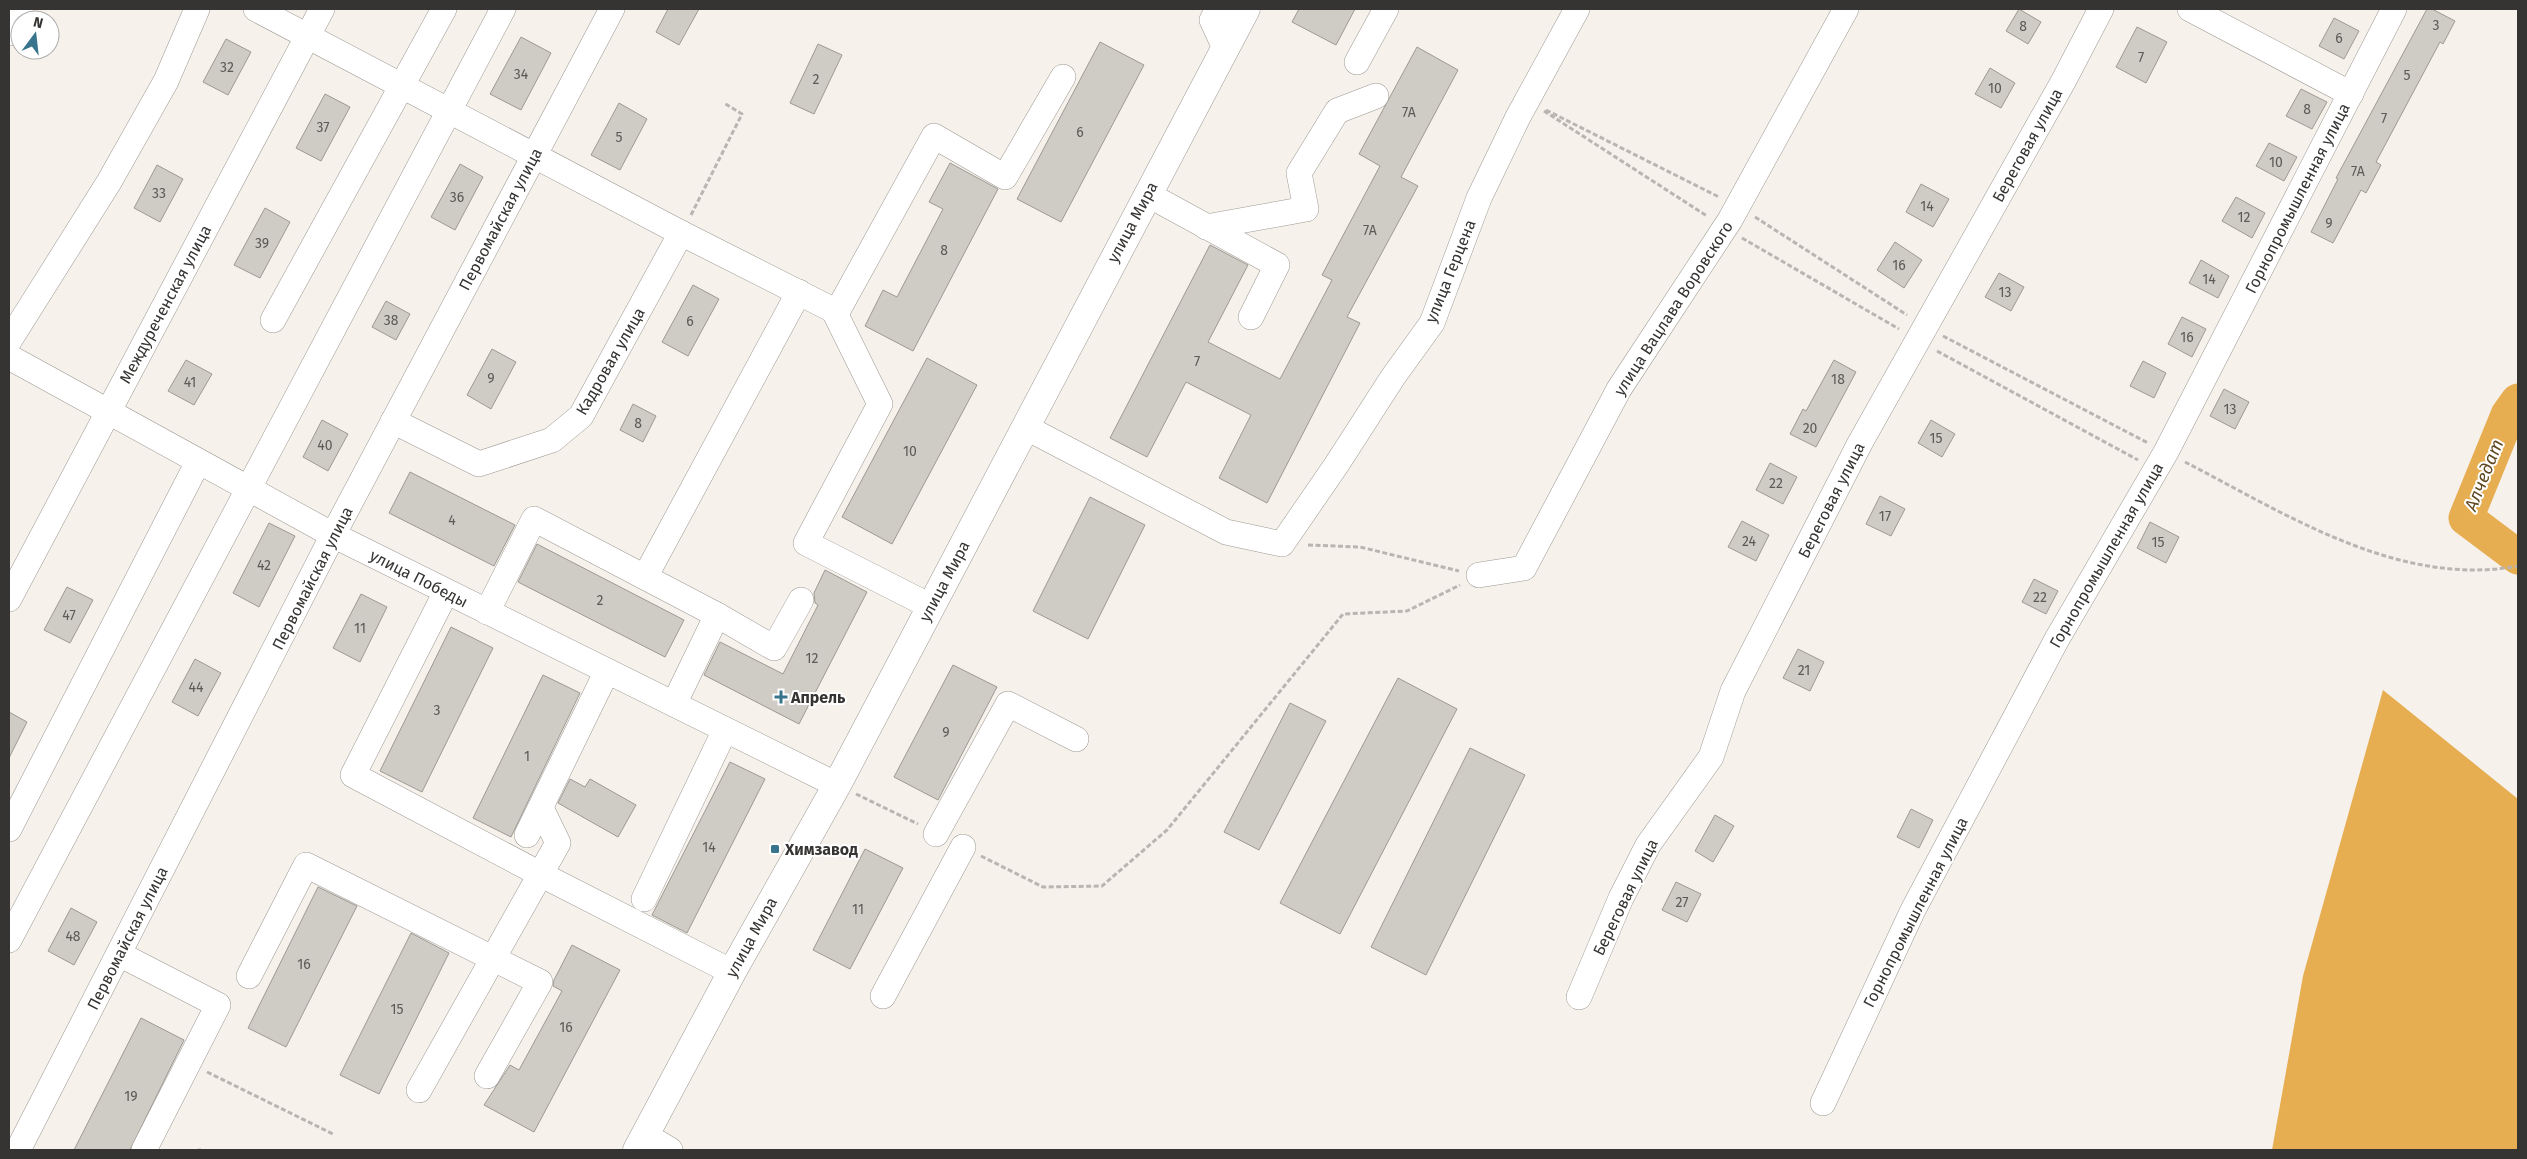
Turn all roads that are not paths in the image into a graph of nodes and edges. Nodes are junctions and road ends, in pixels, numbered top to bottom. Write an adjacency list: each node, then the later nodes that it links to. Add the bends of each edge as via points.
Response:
1 (22, 9): 16 (street)
2 (197, 9): 33 (street, via 166,81 109,182)
3 (256, 9): 17 (street)
4 (322, 9): 17 (street, Междуреченская улица)
5 (444, 9): 21 (street)
6 (503, 9): 24 (street)
7 (612, 9): 25 (street, Первомайская улица)
8 (1218, 9): 18 (street, via 1212,20)
9 (1246, 9): 18 (main road, улица Мира)
10 (1386, 9): 19 (street)
11 (1577, 9): 37 (street, улица Герцена, via 1479,198 1432,324 1282,544 1226,532)
12 (1846, 9): 41 (street, улица Вацлава Воровского, via 1725,228 1619,389 1524,568)
13 (2102, 9): 67 (street, Береговая улица, via 1860,443 1733,691 1711,758 1648,845)
14 (2190, 9): 22 (street)
15 (2394, 9): 22 (street, Горнопромышленная улица)
16 (9, 33)
17 (307, 36): 21 (street); 35 (street, Междуреченская улица)
18 (1225, 48): 26 (main road, улица Мира)
19 (1356, 62)
20 (1063, 77): 30 (street, via 1005,177 934,136)
21 (402, 86): 24 (street); 32 (street)
22 (2351, 94): 70 (street, Горнопромышленная улица, via 2160,461 2058,639 1913,910)
23 (1376, 96): 27 (street, via 1337,112 1299,173 1306,209)
24 (448, 111): 25 (street); 39 (street)
25 (533, 156): 28 (street); 36 (street, Первомайская улица)
26 (1147, 194): 27 (street); 37 (main road, улица Мира)
27 (1206, 227): 31 (street, via 1277,265)
28 (681, 233): 29 (street); 36 (street, Кадровая улица, via 581,416 552,440 479,464)
29 (798, 292): 30 (street); 42 (street)
30 (835, 312): 46 (street, via 880,404 806,543)
31 (1251, 317)
32 (273, 320)
33 (9, 341)
34 (9, 357): 35 (street, улица Победы)
35 (108, 412): 38 (street, улица Победы); 44 (street, Междуреченская улица)
36 (393, 421): 40 (street, Первомайская улица)
37 (1025, 427): 46 (main road, улица Мира)
38 (198, 462): 39 (street, улица Победы); 55 (street)
39 (248, 490): 40 (street, улица Победы); 61 (street)
40 (333, 535): 43 (street, улица Победы); 62 (street, Первомайская улица)
41 (1479, 576)
42 (645, 577): 47 (street, via 534,519); 48 (street)
43 (446, 592): 47 (street, улица Победы); 59 (street, via 352,775)
44 (9, 599)
45 (801, 600): 48 (street, via 774,648)
46 (930, 606): 53 (main road, улица Мира)
47 (487, 612): 49 (street, улица Победы)
48 (717, 615): 50 (street)
49 (607, 671): 50 (street, улица Победы); 54 (street)
50 (674, 704): 51 (street, улица Победы)
51 (725, 730): 53 (street, улица Победы); 60 (street)
52 (1076, 740): 56 (street, via 1008,704)
53 (837, 785): 64 (main road, улица Мира)
54 (541, 808): 57 (street); 59 (street, via 558,843)
55 (9, 830)
56 (936, 834)
57 (527, 835)
58 (963, 847): 66 (street)
59 (540, 874): 63 (street); 64 (street)
60 (644, 899)
61 (9, 940)
62 (119, 954): 72 (street, Первомайская улица); 73 (street, via 218,1005)
63 (492, 959): 65 (street, via 306,865); 68 (street, via 540,982); 69 (street)
64 (732, 972): 71 (main road, улица Мира)
65 (249, 976)
66 (883, 996)
67 (1578, 997)
68 (487, 1076)
69 (419, 1090)
70 (1823, 1103)
71 (641, 1143): 74 (street)
72 (22, 1144)
73 (144, 1150)
74 (670, 1150)

